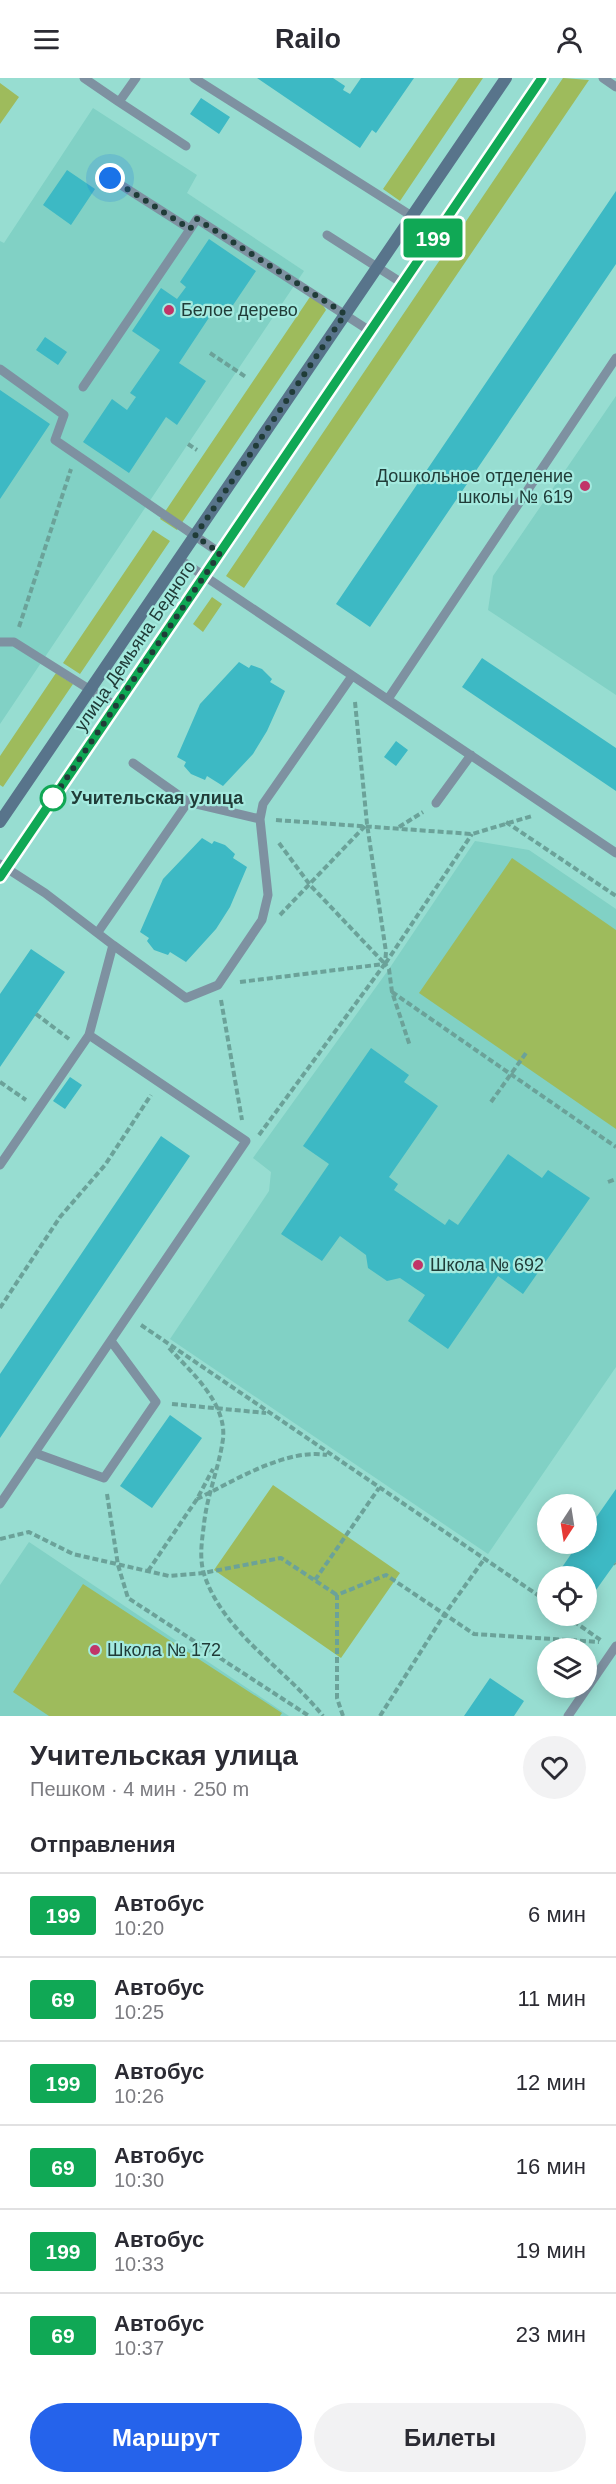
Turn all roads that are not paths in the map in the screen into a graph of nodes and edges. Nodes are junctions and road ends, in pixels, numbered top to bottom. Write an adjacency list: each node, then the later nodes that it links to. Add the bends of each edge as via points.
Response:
1 (84, 78): 8 (lane)
2 (136, 78): 8 (lane)
3 (194, 78): 11 (lane)
4 (506, 78): 11 (street, улица Демьяна Бедного)
5 (542, 78): 13 (street, улица Демьяна Бедного)
6 (603, 78): 7 (lane)
7 (616, 87)
8 (119, 102): 9 (lane)
9 (186, 146)
10 (110, 178): 12 (lane)
11 (412, 216): 13 (lane); 15 (street, улица Демьяна Бедного)
12 (190, 229): 17 (lane, via 197,219); 21 (lane)
13 (437, 232): 16 (street, улица Демьяна Бедного)
14 (327, 235): 15 (lane)
15 (378, 267): 16 (lane); 17 (street, улица Демьяна Бедного)
16 (402, 283): 18 (street, улица Демьяна Бедного)
17 (345, 314): 18 (lane); 22 (street, улица Демьяна Бедного)
18 (370, 331): 23 (street, улица Демьяна Бедного)
19 (616, 358): 29 (lane)
20 (0, 369): 22 (lane, via 64,415 55,440)
21 (83, 387)
22 (195, 536): 23 (lane); 24 (street, улица Демьяна Бедного)
23 (220, 553): 25 (street, улица Демьяна Бедного)
24 (179, 559): 25 (lane); 28 (street, улица Демьяна Бедного)
25 (204, 576): 27 (lane); 30 (street, улица Демьяна Бедного)
26 (0, 642): 28 (lane, via 14,642)
27 (352, 676): 29 (lane); 35 (lane, via 263,804)
28 (90, 690): 30 (lane); 36 (street, улица Демьяна Бедного)
29 (388, 699): 31 (lane)
30 (116, 706): 38 (street, улица Демьяна Бедного)
31 (471, 755): 34 (lane); 37 (lane)
32 (133, 763): 33 (lane)
33 (188, 802): 35 (lane); 39 (lane)
34 (436, 803)
35 (260, 819): 40 (lane, via 268,895 262,920 218,985 186,998)
36 (0, 822)
37 (616, 853)
38 (2, 870): 39 (lane)
39 (98, 932): 40 (lane)
40 (113, 945): 41 (lane)
41 (89, 1035): 42 (lane); 43 (lane, via 249,1143)
42 (0, 1165)
43 (111, 1341): 44 (lane); 44 (lane, via 156,1402 104,1478)
44 (35, 1453): 45 (lane)
45 (0, 1504)
46 (615, 1648): 47 (lane)
47 (568, 1716)

